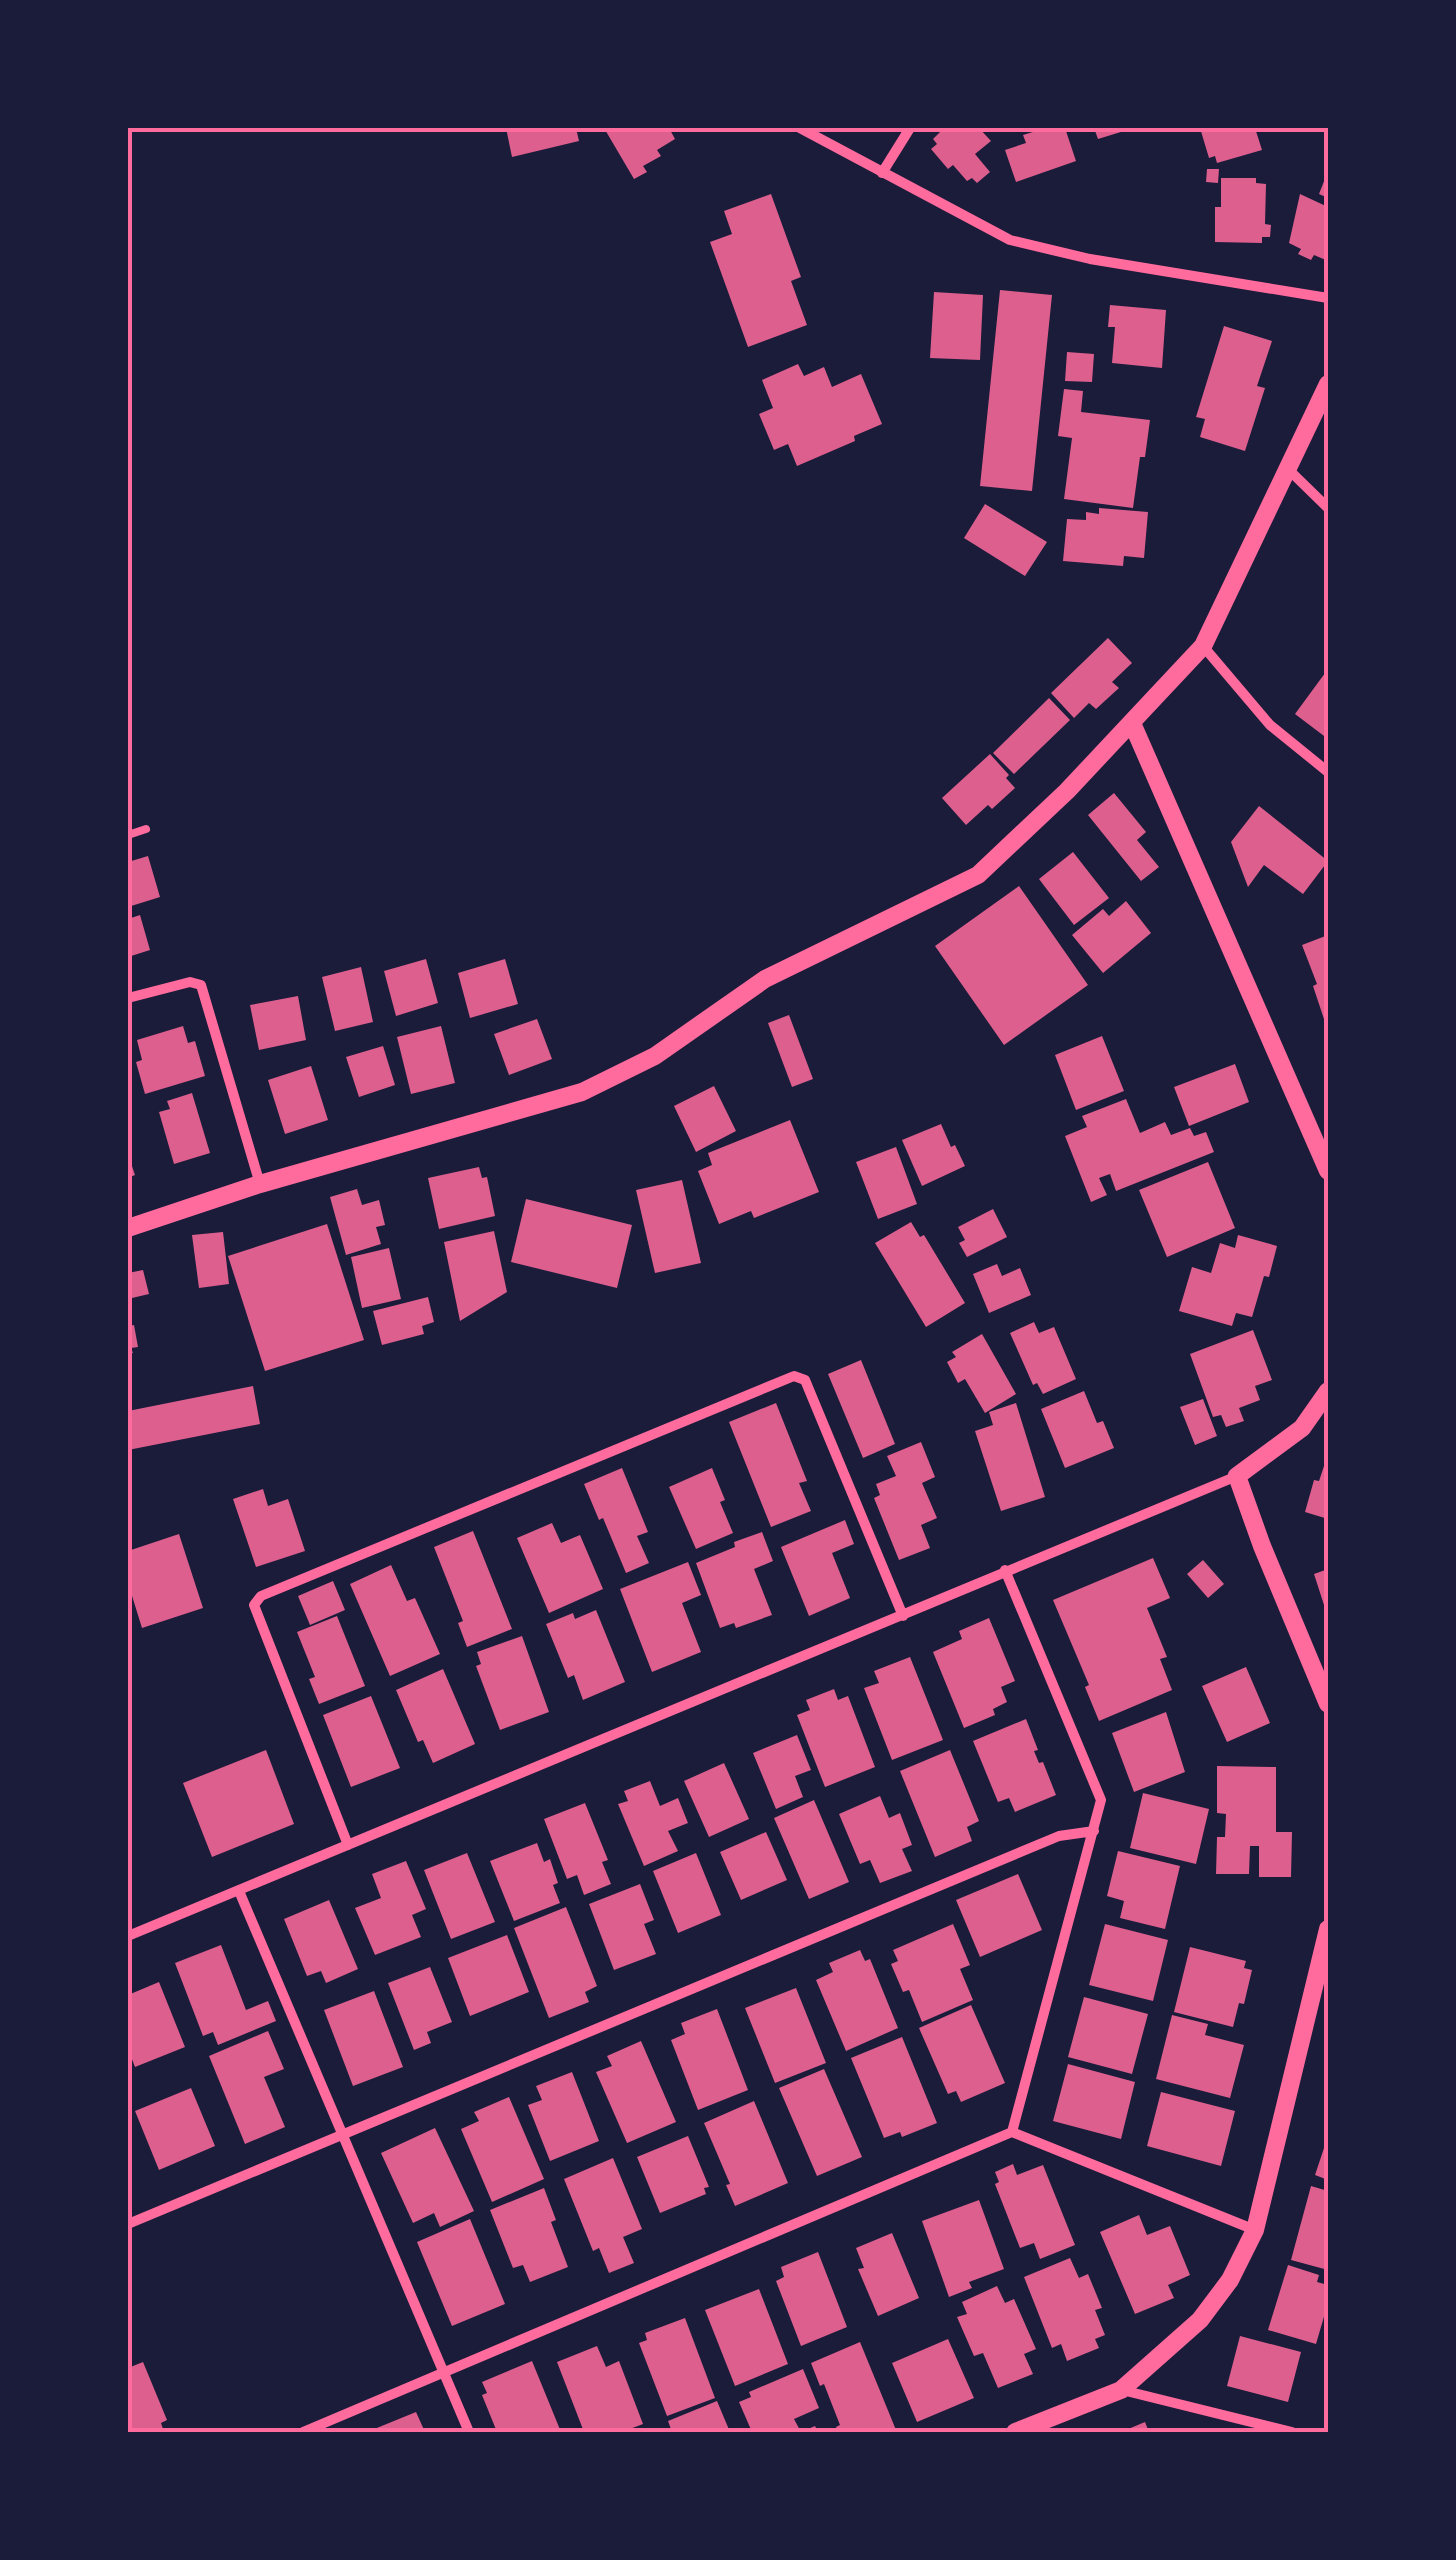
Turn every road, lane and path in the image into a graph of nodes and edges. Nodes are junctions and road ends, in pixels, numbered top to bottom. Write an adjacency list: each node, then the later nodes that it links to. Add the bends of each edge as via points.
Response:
1 (800, 128): 3 (street)
2 (910, 128): 3 (street)
3 (882, 173): 4 (street, via 1010,240 1090,260)
4 (1328, 298)
5 (1328, 384): 6 (street)
6 (1289, 470): 7 (street); 8 (street)
7 (1328, 508)
8 (1204, 646): 9 (street); 10 (street, via 1270,724)
9 (1132, 723): 14 (street); 15 (street, via 978,875 766,979 656,1056 582,1092)
10 (1328, 772)
11 (146, 829): 12 (lane)
12 (128, 835)
13 (128, 998): 15 (street, via 200,985)
14 (1328, 1171)
15 (260, 1184): 16 (street)
16 (128, 1228)
17 (1328, 1391): 18 (street, via 1302,1428)
18 (1237, 1476): 19 (street); 21 (street)
19 (1006, 1570): 20 (street); 22 (street, via 1101,1800)
20 (902, 1616): 23 (street); 23 (street, via 805,1380 794,1376 279,1588 254,1604)
21 (1328, 1704)
22 (1094, 1831): 27 (street); 28 (street, via 1058,1836)
23 (348, 1845): 24 (street)
24 (239, 1890): 26 (street); 28 (street)
25 (1328, 1929): 30 (street)
26 (128, 1936)
27 (1012, 2132): 30 (street); 31 (street)
28 (344, 2135): 29 (street); 31 (street)
29 (128, 2224)
30 (1256, 2230): 32 (street, via 1200,2320)
31 (445, 2373): 33 (street); 34 (street)
32 (1121, 2390): 35 (street); 36 (street)
33 (303, 2432)
34 (469, 2432)
35 (1015, 2432)
36 (1292, 2432)

